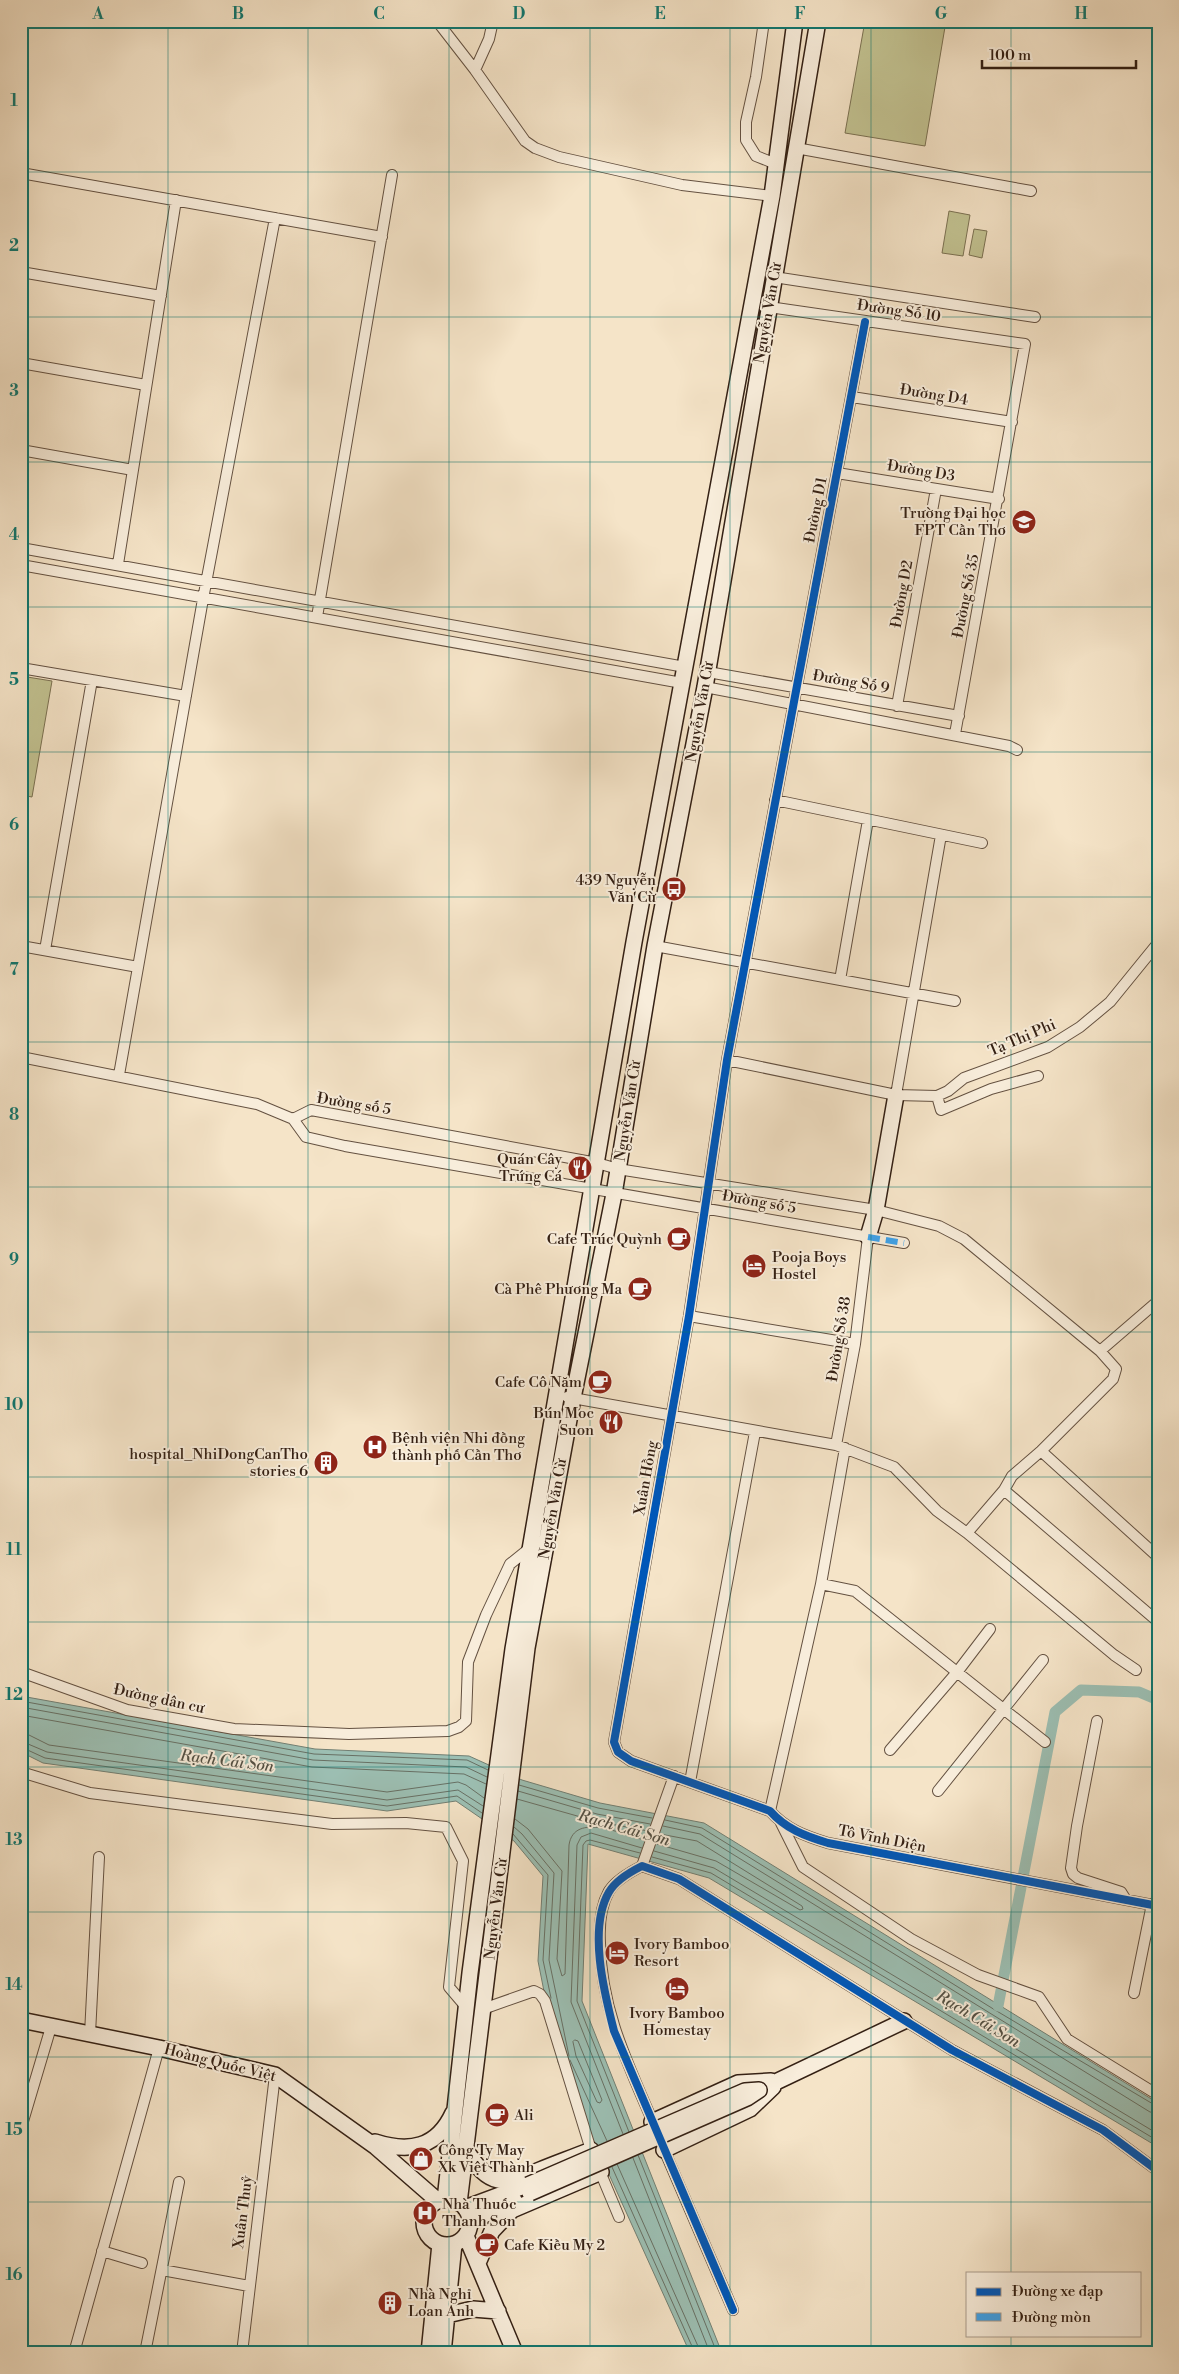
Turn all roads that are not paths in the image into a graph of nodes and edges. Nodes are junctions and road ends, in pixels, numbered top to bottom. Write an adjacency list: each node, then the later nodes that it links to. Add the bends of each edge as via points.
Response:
1 (437, 21): 6 (street)
2 (493, 21): 6 (street, via 487,45)
3 (764, 21): 8 (street, via 746,122 746,140 756,156)
4 (818, 21): 7 (main road, Nguyễn Văn Cừ)
5 (795, 22): 8 (main road, Nguyễn Văn Cừ)
6 (475, 70): 12 (street, via 525,141 543,152 682,185)
7 (796, 148): 11 (street); 17 (main road, Nguyễn Văn Cừ)
8 (776, 164): 12 (main road, Nguyễn Văn Cừ)
9 (21, 173): 13 (street)
10 (392, 175): 15 (street)
11 (1031, 191)
12 (772, 196): 19 (main road, Nguyễn Văn Cừ)
13 (176, 200): 14 (street); 18 (street)
14 (275, 218): 15 (street); 36 (street)
15 (382, 237): 38 (street)
16 (21, 272): 18 (street)
17 (774, 277): 20 (main road, Nguyễn Văn Cừ); 21 (street)
18 (161, 296): 25 (street)
19 (752, 305): 20 (main road); 40 (main road, Nguyễn Văn Cừ)
20 (769, 307): 22 (street, Đường Số 10); 42 (main road, Nguyễn Văn Cừ)
21 (1035, 317)
22 (865, 322): 23 (street, Đường Số 10); 26 (street, Đường D1)
23 (1026, 344): 27 (street, Đường Số 35)
24 (21, 363): 25 (street)
25 (146, 385): 29 (street)
26 (852, 397): 27 (street, Đường D4); 30 (street, Đường D1)
27 (1012, 422): 32 (street, Đường Số 35)
28 (21, 450): 29 (street)
29 (133, 470): 34 (street)
30 (837, 472): 31 (street, Đường D3); 46 (street, Đường D1)
31 (936, 489): 32 (street, Đường D3); 49 (street, Đường D2)
32 (999, 499): 50 (street, Đường Số 35)
33 (21, 548): 34 (street)
34 (118, 564): 36 (street)
35 (21, 565): 37 (street)
36 (206, 581): 37 (street); 38 (street)
37 (203, 599): 39 (street); 47 (street)
38 (320, 602): 39 (street); 40 (street)
39 (317, 617): 44 (street)
40 (685, 667): 42 (main road); 44 (main road, Nguyễn Văn Cừ)
41 (21, 668): 43 (street)
42 (708, 672): 45 (main road, Nguyễn Văn Cừ); 46 (street, Đường Số 9)
43 (92, 680): 47 (street); 61 (street)
44 (682, 683): 45 (main road); 57 (main road, Nguyễn Văn Cừ)
45 (705, 687): 48 (street); 60 (main road, Nguyễn Văn Cừ)
46 (795, 687): 48 (street, Đường D1); 49 (street, Đường Số 9)
47 (186, 696): 63 (street)
48 (792, 704): 51 (street); 53 (street, Đường D1)
49 (898, 706): 50 (street, Đường Số 9)
50 (959, 716): 51 (street, Đường Số 35)
51 (956, 734): 52 (street)
52 (1017, 750)
53 (775, 800): 54 (street); 62 (street, Đường D1)
54 (868, 820): 55 (street); 64 (street)
55 (941, 835): 56 (street); 65 (street)
56 (982, 844)
57 (634, 942): 60 (main road); 74 (main road, Nguyễn Văn Cừ)
58 (1158, 944): 72 (street, Tạ Thị Phi, via 1110,1002 1080,1027 1048,1047 964,1078 948,1092)
59 (21, 946): 61 (street)
60 (656, 946): 62 (street); 75 (main road, Nguyễn Văn Cừ)
61 (45, 950): 63 (street)
62 (746, 963): 64 (street); 68 (street, Xuân Hồng)
63 (138, 967): 69 (street)
64 (840, 980): 65 (street)
65 (914, 993): 66 (street); 71 (street)
66 (955, 1001)
67 (21, 1057): 69 (street)
68 (727, 1060): 71 (street); 76 (street, Xuân Hồng)
69 (120, 1075): 73 (street, via 257,1104)
70 (1038, 1076): 72 (street, via 991,1089 941,1110)
71 (896, 1095): 72 (street); 80 (main road)
72 (937, 1096)
73 (293, 1119): 74 (street, Đường số 5, via 311,1110); 77 (street, Đường số 5, via 306,1137)
74 (597, 1163): 75 (street, Đường số 5); 77 (main road, Nguyễn Văn Cừ)
75 (618, 1169): 76 (street, Đường số 5); 78 (main road, Nguyễn Văn Cừ)
76 (708, 1183): 79 (street, Xuân Hồng); 80 (street, Đường số 5)
77 (592, 1189): 78 (street, Đường số 5); 87 (main road, Nguyễn Văn Cừ)
78 (614, 1194): 79 (street, Đường số 5); 88 (main road, Nguyễn Văn Cừ)
79 (704, 1208): 81 (street, Đường số 5); 84 (street, Xuân Hồng)
80 (876, 1210): 81 (main road); 86 (street, Đường số 5, via 926,1221 964,1239)
81 (868, 1238): 82 (street, Đường số 5); 85 (street, Đường Số 38)
82 (904, 1244)
83 (1158, 1301): 86 (street)
84 (689, 1316): 85 (street); 89 (street, Xuân Hồng)
85 (855, 1344): 91 (street, Đường Số 38)
86 (1100, 1351): 92 (street, Đường số 5, via 1113,1365 1116,1374)
87 (556, 1396): 88 (street); 95 (main road, Nguyễn Văn Cừ)
88 (573, 1398): 89 (street); 100 (main road, Nguyễn Văn Cừ)
89 (671, 1417): 90 (street); 109 (street, Xuân Hồng, via 614,1742)
90 (755, 1432): 91 (street); 112 (street)
91 (840, 1447): 94 (street, via 894,1468 937,1511); 97 (street, Đường Số 38)
92 (1041, 1451): 93 (street, via 1012,1476); 96 (street)
93 (1004, 1490): 94 (street); 98 (street)
94 (967, 1533): 102 (street)
95 (530, 1548): 100 (main road, Nguyễn Văn Cừ); 104 (street, Đường dân cư, via 510,1564 486,1615 468,1662 466,1721 459,1728 448,1731 349,1734 234,1729 127,1710)
96 (1158, 1557)
97 (821, 1584): 103 (street, via 855,1590); 114 (street, Đường Số 38)
98 (1156, 1620)
99 (990, 1629): 103 (street)
100 (520, 1648): 121 (main road, Nguyễn Văn Cừ); 122 (main road, Nguyễn Văn Cừ)
101 (1043, 1660): 105 (street)
102 (1136, 1670)
103 (958, 1671): 105 (street); 108 (street)
104 (21, 1672)
105 (1003, 1708): 107 (street); 113 (street)
106 (1097, 1721): 118 (street, via 1071,1868 1078,1878 1121,1892)
107 (1045, 1742)
108 (890, 1750)
109 (618, 1752): 111 (street, Tô Vĩnh Diện, via 631,1761)
110 (21, 1772): 121 (street, via 90,1793 332,1824 406,1823 446,1827 463,1861 449,1987)
111 (674, 1776): 112 (street, Tô Vĩnh Diện); 117 (street)
112 (690, 1782): 114 (street, Tô Vĩnh Diện)
113 (938, 1791)
114 (770, 1811): 115 (street, Tô Vĩnh Diện)
115 (781, 1823): 118 (street, Tô Vĩnh Diện, via 828,1843); 130 (street, via 803,1867 911,1939 981,1976 1039,1997 1067,2039)
116 (99, 1857): 126 (street)
117 (642, 1866): 124 (street, via 680,1879); 132 (street, via 620,1879 609,1891 599,1919 600,1954 614,2031)
118 (1126, 1900): 119 (street, Tô Vĩnh Diện)
119 (1155, 1905): 120 (street)
120 (1134, 1993)
121 (466, 2007): 131 (main road, Nguyễn Văn Cừ)
122 (483, 2009): 135 (main road, Nguyễn Văn Cừ); 136 (street, via 522,1994 534,1991 540,1994 545,2001)
123 (21, 2020): 125 (main road, Hoàng Quốc Việt)
124 (904, 2021): 129 (main road); 138 (street, via 1103,2130)
125 (51, 2027): 126 (main road, Hoàng Quốc Việt); 133 (street)
126 (90, 2034): 127 (main road, Hoàng Quốc Việt)
127 (160, 2048): 128 (main road, Hoàng Quốc Việt); 143 (street)
128 (275, 2075): 134 (main road, Hoàng Quốc Việt); 147 (street, Xuân Thuỷ)
129 (780, 2080): 132 (main road, via 738,2083); 137 (main road, via 750,2109); 142 (main road, bridge, via 759,2090 745,2091)
130 (1158, 2095)
131 (455, 2107): 134 (main road, via 450,2120 434,2139 414,2148 393,2148); 142 (main road, Nguyễn Văn Cừ)
132 (652, 2122): 137 (street)
133 (21, 2128)
134 (364, 2138): 142 (main road, Hoàng Quốc Việt)
135 (466, 2150): 136 (main road, via 480,2171 495,2180 511,2182); 142 (main road, Nguyễn Văn Cừ)
136 (591, 2150): 139 (street)
137 (664, 2150): 148 (street)
138 (1158, 2171)
139 (601, 2172): 141 (street); 145 (main road, via 505,2215 492,2231)
140 (179, 2182): 146 (street)
141 (619, 2217)
142 (455, 2220): 145 (main road, Hoàng Quốc Việt); 150 (main road, Nguyễn Văn Cừ); 154 (main road, Nguyễn Văn Cừ)
143 (102, 2251): 144 (street); 151 (street)
144 (142, 2263)
145 (478, 2263): 149 (main road, Hoàng Quốc Việt)
146 (162, 2270): 147 (street); 152 (street)
147 (249, 2286): 153 (street, Xuân Thuỷ)
148 (733, 2310)
149 (498, 2311): 150 (main road, via 473,2309); 156 (main road, Hoàng Quốc Việt)
150 (447, 2315): 155 (main road, Nguyễn Văn Cừ)
151 (74, 2353)
152 (145, 2353)
153 (242, 2353)
154 (429, 2353)
155 (443, 2353)
156 (515, 2353)

